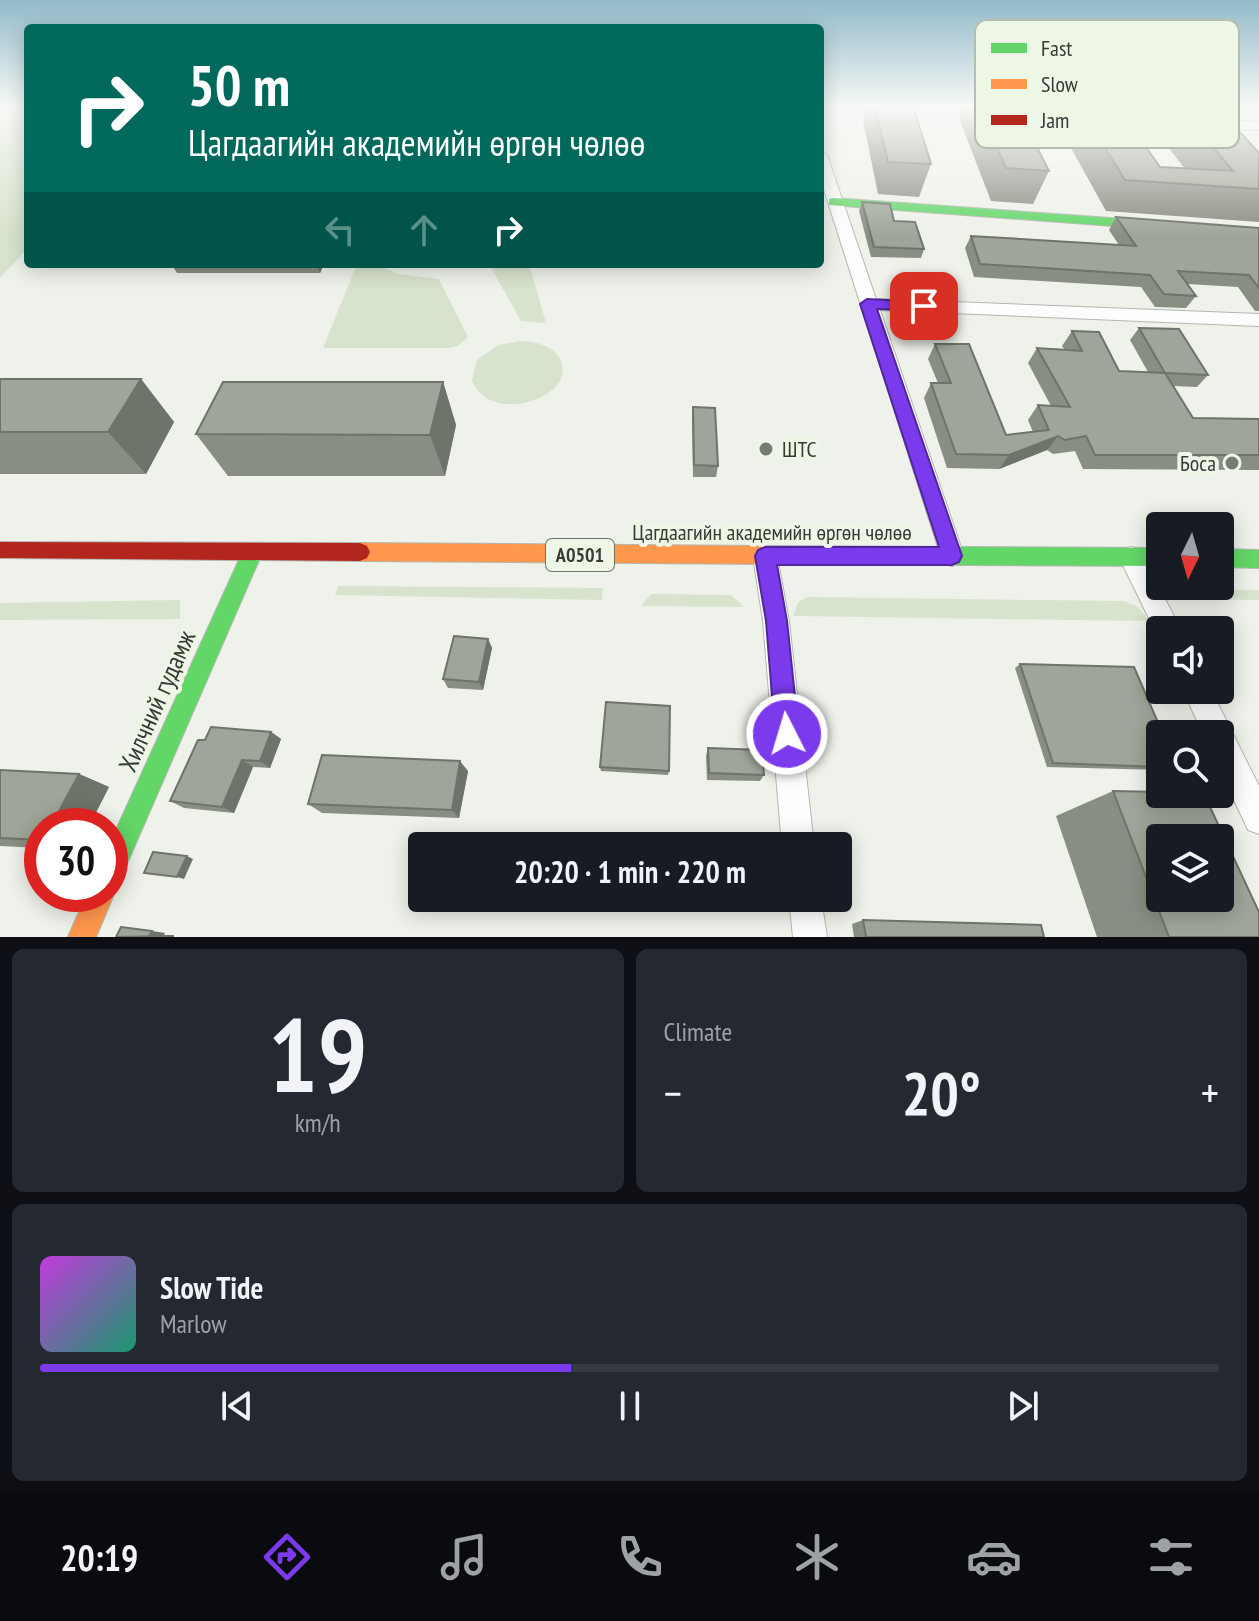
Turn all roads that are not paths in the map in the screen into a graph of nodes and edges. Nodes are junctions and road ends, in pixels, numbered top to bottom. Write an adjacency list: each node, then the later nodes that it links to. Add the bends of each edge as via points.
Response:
1 (824, 169): 2 (street)
2 (833, 202): 3 (main road); 4 (street)
3 (1171, 226)
4 (867, 304): 5 (street); 9 (street)
5 (1259, 320)
6 (0, 550): 7 (main road, Цагдаагийн академийн өргөн чөлөө / A0501)
7 (253, 551): 8 (main road, Цагдаагийн академийн өргөн чөлөө / A0501); 17 (main road, Хилчний гудамж)
8 (765, 556): 9 (main road, Цагдаагийн академийн өргөн чөлөө / A0501); 18 (street)
9 (952, 556): 10 (main road, Цагдаагийн академийн өргөн чөлөө / A0501)
10 (1131, 557): 11 (main road, Цагдаагийн академийн өргөн чөлөө / A0501); 14 (street)
11 (1146, 557)
12 (1234, 558): 13 (main road)
13 (1259, 559)
14 (1161, 616)
15 (1234, 766): 16 (street)
16 (1258, 815)
17 (128, 832)
18 (797, 832)
19 (93, 912): 21 (main road)
20 (807, 912): 22 (street)
21 (82, 937)
22 (810, 937)

